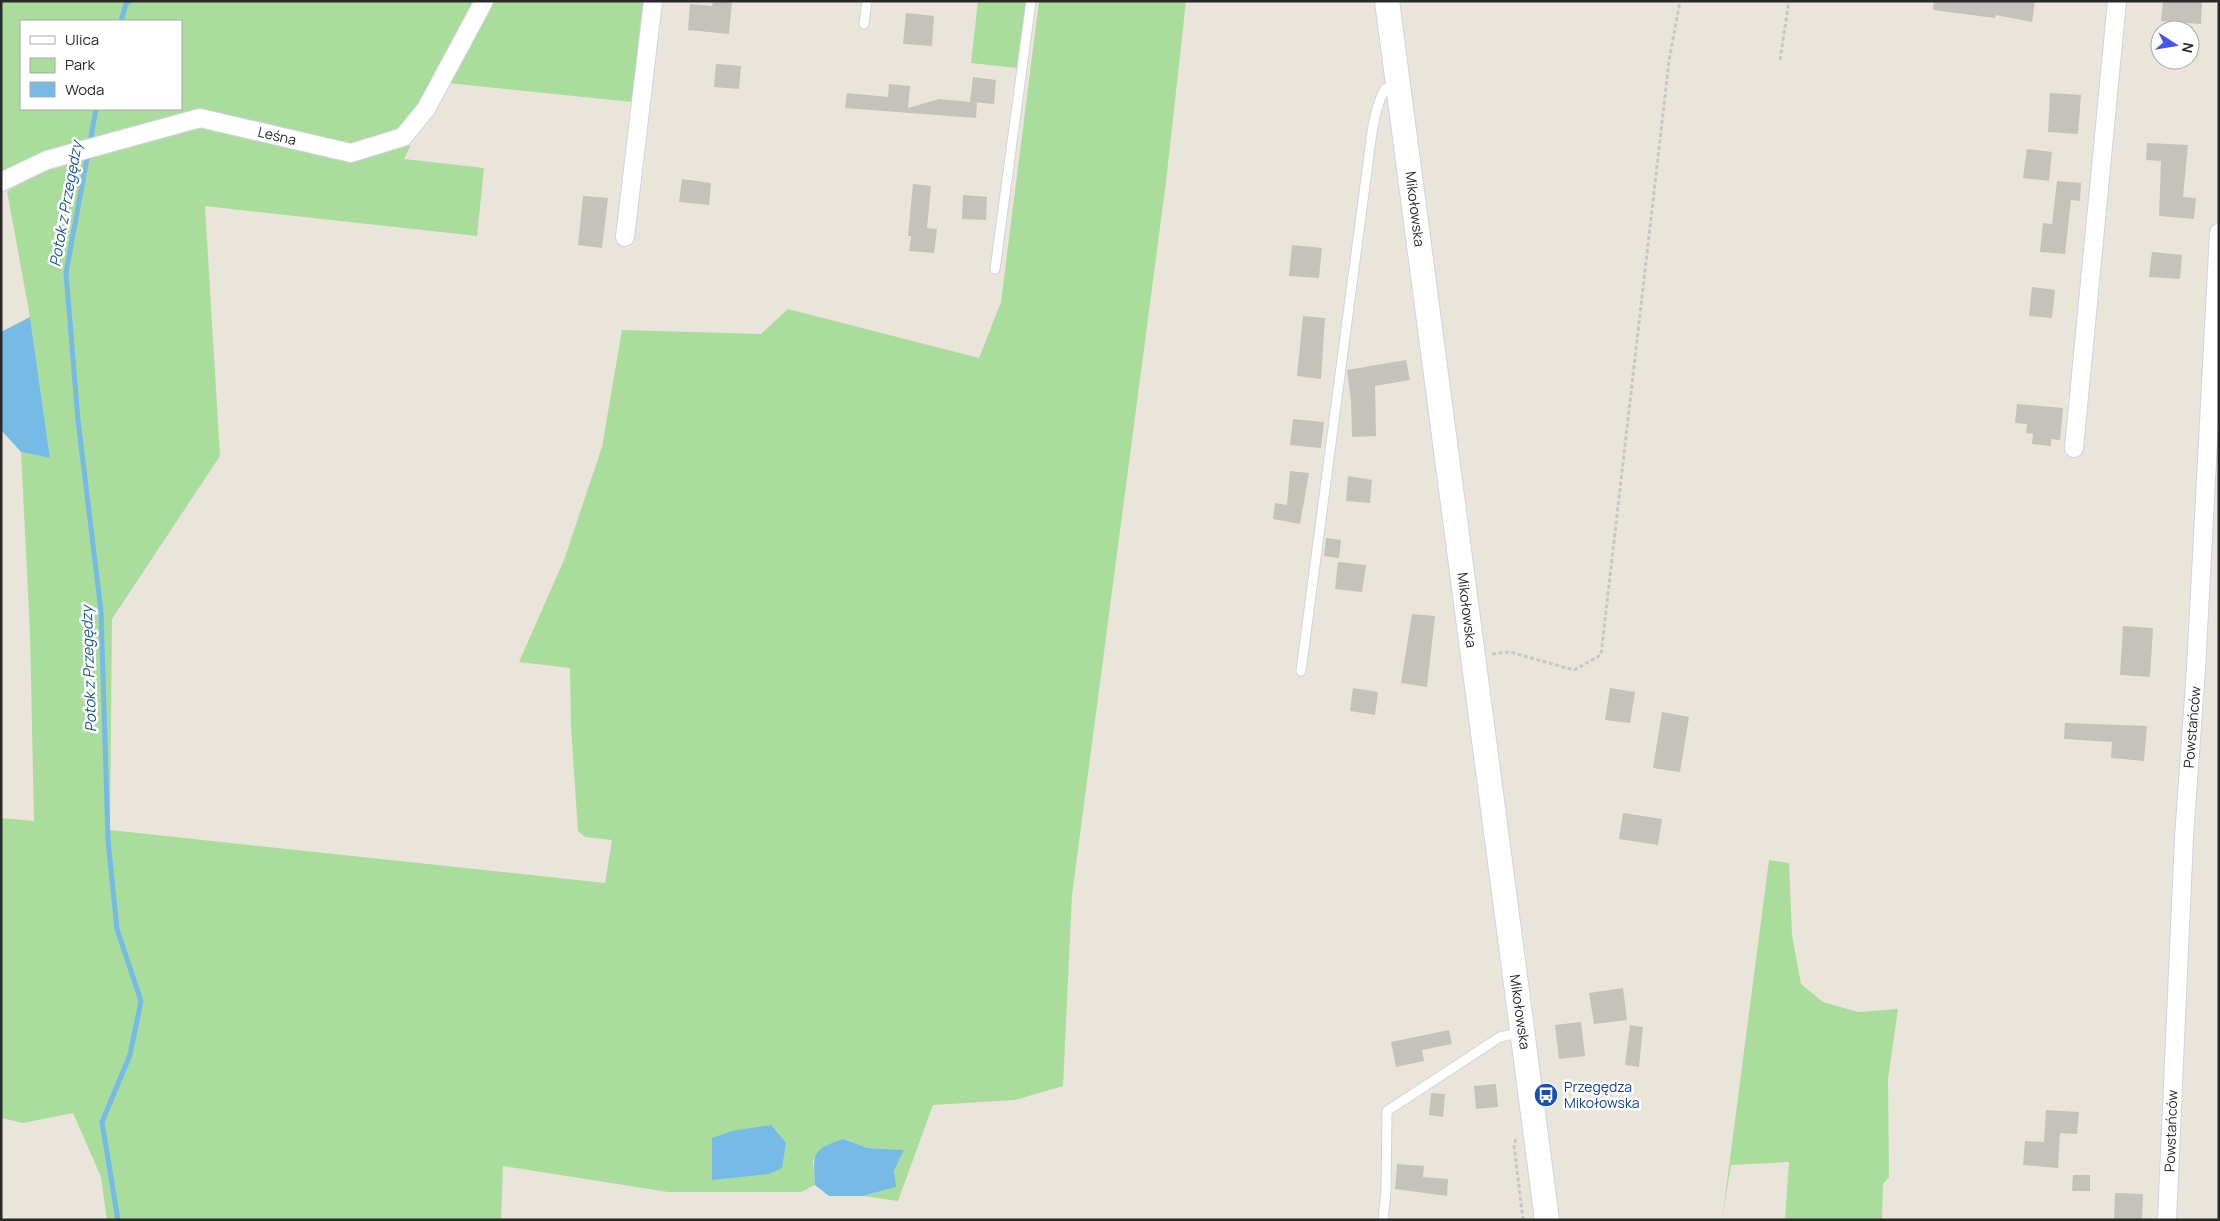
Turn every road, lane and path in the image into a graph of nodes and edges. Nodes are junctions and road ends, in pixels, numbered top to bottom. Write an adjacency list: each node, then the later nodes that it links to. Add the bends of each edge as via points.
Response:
1 (484, 1): 12 (street, Leśna, via 426,108 403,137 351,153 200,118 47,160)
2 (653, 1): 14 (street)
3 (867, 1): 9 (lane)
4 (1031, 1): 15 (lane)
5 (1387, 1): 11 (main road, Mikołowska)
6 (1680, 1): 17 (path, via 1669,61 1601,655 1574,670 1510,652 1498,652)
7 (1789, 1): 10 (path)
8 (2117, 1): 16 (street)
9 (864, 24)
10 (1780, 60)
11 (1399, 86): 17 (main road, Mikołowska); 18 (lane, via 1385,89 1382,94 1372,132)
12 (1, 182)
13 (2219, 234): 22 (street, Powstańców, via 2184,837)
14 (625, 237)
15 (995, 269)
16 (2074, 448)
17 (1474, 662): 19 (main road, Mikołowska)
18 (1301, 671)
19 (1523, 1032): 20 (lane, via 1500,1037 1387,1111); 21 (main road, Mikołowska)
20 (1383, 1220)
21 (1547, 1220)
22 (2167, 1220)

